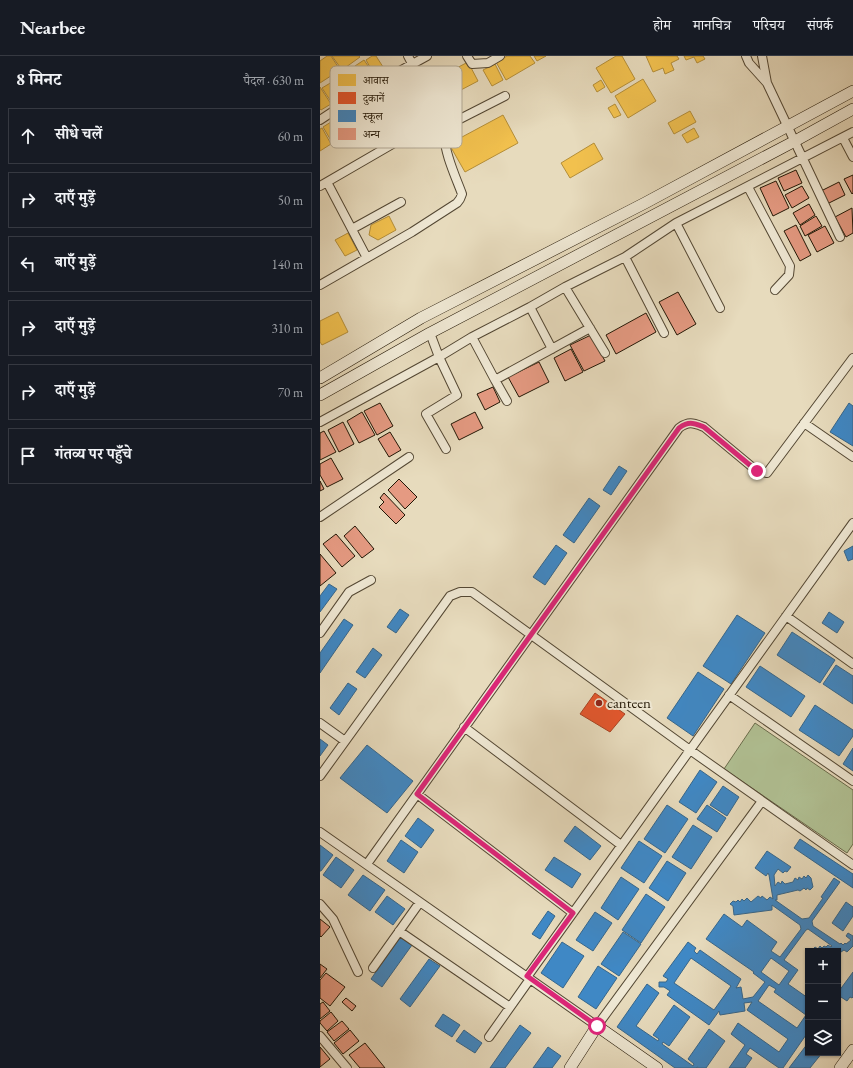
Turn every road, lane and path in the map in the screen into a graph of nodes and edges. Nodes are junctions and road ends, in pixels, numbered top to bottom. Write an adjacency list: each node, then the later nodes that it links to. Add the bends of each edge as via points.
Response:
1 (408, 56): 7 (street)
2 (427, 56): 7 (street)
3 (467, 56): 4 (street, via 472,64 488,63)
4 (500, 56)
5 (764, 57): 6 (street); 9 (street)
6 (748, 60): 9 (street)
7 (413, 64): 8 (street)
8 (409, 66)
9 (767, 83): 16 (street)
10 (853, 91): 16 (main road)
11 (505, 96): 14 (street)
12 (853, 109): 19 (main road)
13 (330, 113): 15 (street)
14 (462, 118)
15 (320, 120)
16 (787, 126): 19 (street); 45 (main road, via 645,203 421,318)
17 (853, 132): 18 (street)
18 (843, 138): 22 (street); 23 (street)
19 (795, 141): 23 (street); 38 (main road)
20 (386, 148): 24 (street)
21 (445, 148): 31 (street, via 462,194 460,199)
22 (853, 157)
23 (802, 159): 25 (street); 29 (street)
24 (323, 184): 28 (street)
25 (748, 187): 27 (street); 34 (street, via 790,266 789,275)
26 (401, 202): 28 (street)
27 (676, 223): 30 (street); 36 (street)
28 (352, 229): 31 (street)
29 (840, 237)
30 (625, 256): 33 (street); 39 (street)
31 (367, 258): 32 (street)
32 (320, 284)
33 (565, 287): 35 (street); 37 (street)
34 (775, 290)
35 (530, 307): 40 (street); 41 (street)
36 (720, 308)
37 (590, 328): 41 (street); 42 (street)
38 (430, 333): 43 (street); 47 (main road)
39 (664, 333)
40 (472, 337): 43 (street); 46 (street)
41 (552, 348): 46 (street)
42 (604, 353)
43 (439, 357): 49 (street); 51 (street, via 457,395 426,414)
44 (853, 358): 50 (street)
45 (320, 378)
46 (495, 380): 48 (street)
47 (320, 395)
48 (507, 401)
49 (320, 422)
50 (804, 423): 53 (street); 59 (street, via 767,473 757,471 704,427 686,423 679,428)
51 (446, 448)
52 (408, 457): 54 (street)
53 (853, 457)
54 (320, 517)
55 (853, 523): 57 (street)
56 (371, 580): 58 (street, via 350,592)
57 (786, 616): 60 (street); 61 (street)
58 (320, 633)
59 (530, 634): 63 (street); 64 (street, via 472,592 460,592 450,596); 65 (street)
60 (853, 664)
61 (729, 695): 65 (street); 67 (street)
62 (320, 723): 64 (street)
63 (464, 727): 68 (street); 71 (street)
64 (345, 741): 66 (street)
65 (690, 750): 69 (street); 71 (street)
66 (320, 776)
67 (853, 781)
68 (417, 794): 72 (street); 76 (street)
69 (762, 801): 73 (street); 82 (street)
70 (320, 832): 72 (street)
71 (621, 845): 76 (street)
72 (366, 864): 74 (street)
73 (853, 864)
74 (420, 902): 77 (street); 80 (street)
75 (320, 904): 79 (street, via 333,919)
76 (573, 913): 80 (street)
77 (399, 931): 78 (street); 81 (street)
78 (373, 968)
79 (358, 972)
80 (528, 978): 81 (street); 82 (street)
81 (510, 1007): 84 (street)
82 (597, 1026): 87 (main road); 88 (main road)
83 (320, 1036): 86 (street)
84 (489, 1037)
85 (853, 1050): 89 (main road)
86 (347, 1068)
87 (570, 1068)
88 (657, 1068)
89 (840, 1068)

